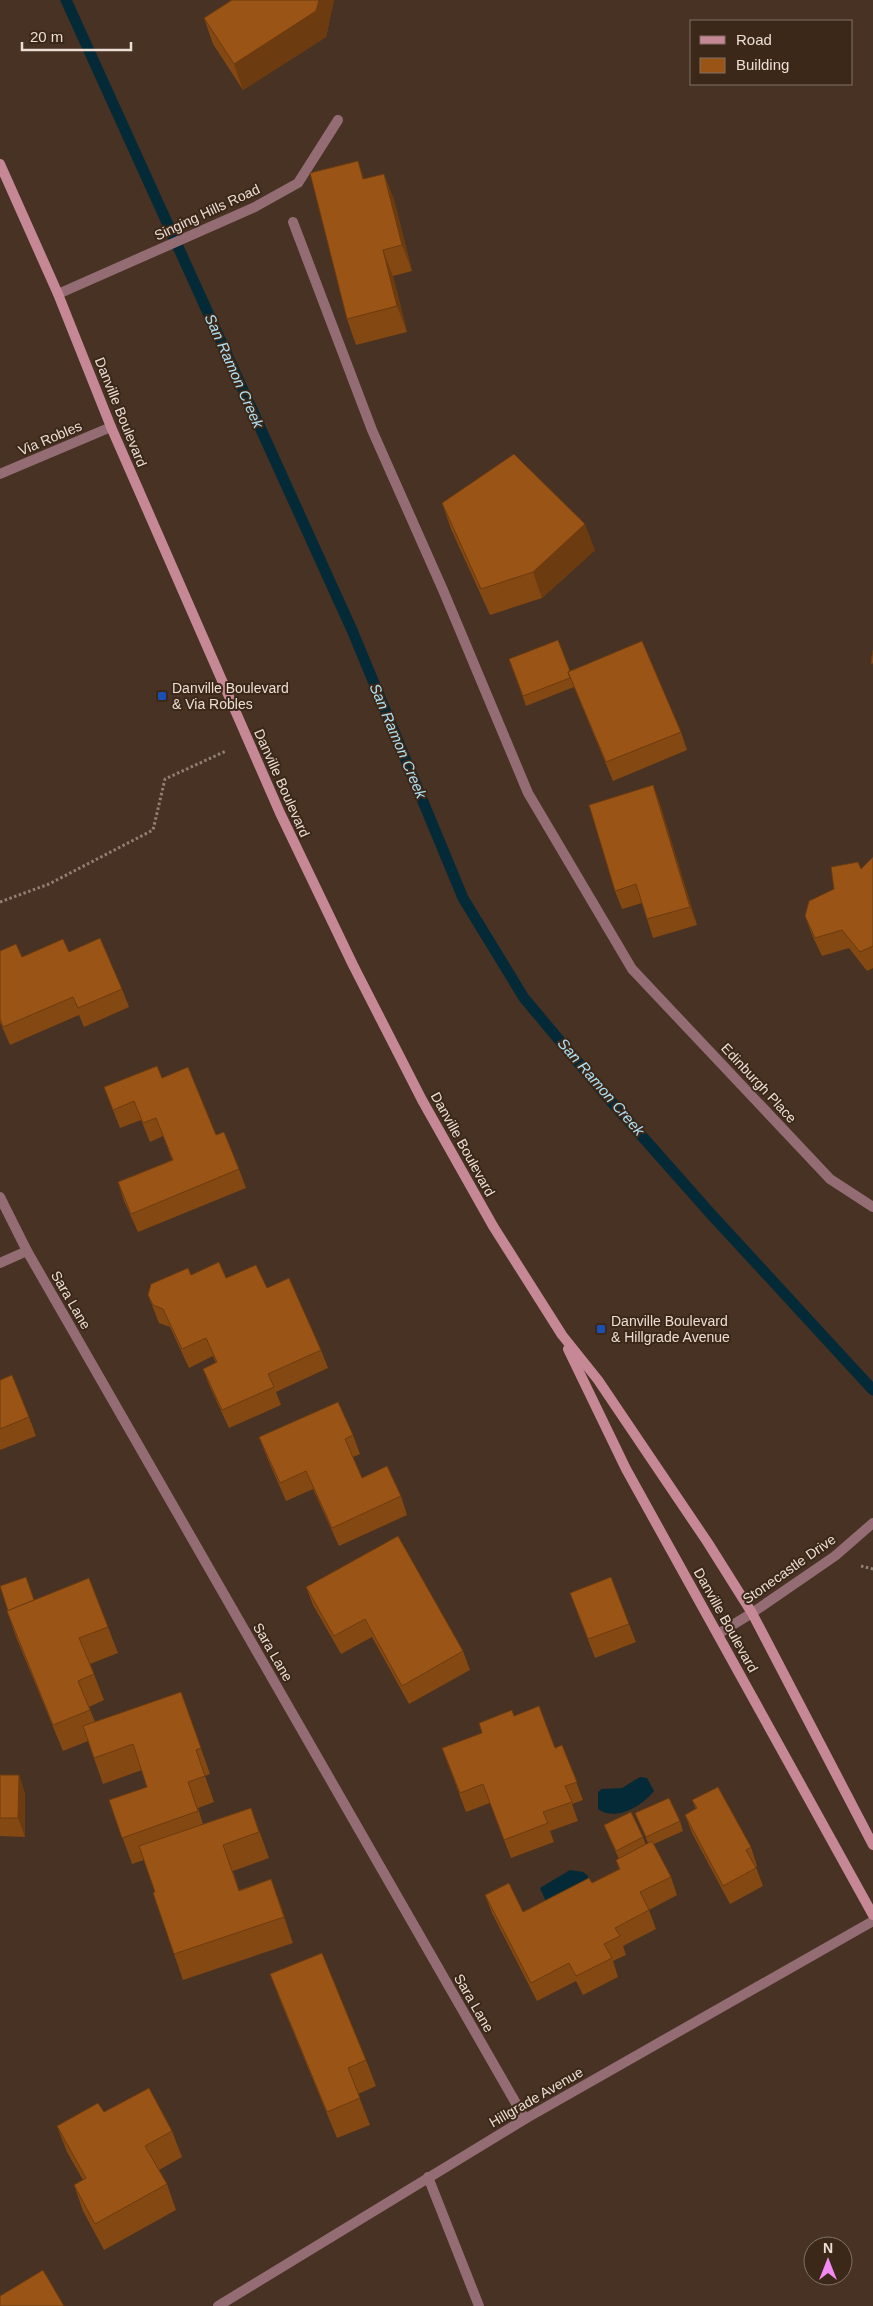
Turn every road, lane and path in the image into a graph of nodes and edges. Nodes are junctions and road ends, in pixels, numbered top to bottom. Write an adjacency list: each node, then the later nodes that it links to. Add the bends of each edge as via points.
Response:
1 (338, 120): 4 (street, Singing Hills Road, via 298,183 255,207)
2 (0, 164): 4 (main road, Danville Boulevard)
3 (292, 222): 10 (street, Edinburgh Place, via 372,430 444,590 528,793 632,969 830,1178)
4 (58, 294): 5 (main road, Danville Boulevard)
5 (111, 426): 6 (street, Via Robles); 7 (main road, Danville Boulevard)
6 (0, 474)
7 (248, 741): 8 (path, via 165,779 152,830 49,884); 13 (main road, Danville Boulevard, via 352,965 422,1100 494,1226)
8 (0, 902)
9 (0, 1197): 11 (street, Sara Lane)
10 (873, 1207)
11 (27, 1251): 12 (street); 20 (street, Sara Lane)
12 (0, 1263)
13 (562, 1335): 15 (main road, Danville Boulevard, via 609,1396); 16 (main road, Danville Boulevard, via 626,1469)
14 (870, 1525): 15 (street, Stonecastle Drive, via 835,1556)
15 (752, 1613): 16 (street, Stonecastle Drive); 17 (main road, Danville Boulevard)
16 (718, 1634): 18 (main road, Danville Boulevard)
17 (873, 1845)
18 (873, 1915)
19 (873, 1921): 20 (street, Hillgrade Avenue)
20 (525, 2118): 21 (street, Hillgrade Avenue)
21 (428, 2177): 22 (street, Hillgrade Avenue); 23 (street)
22 (218, 2306)
23 (479, 2306)

